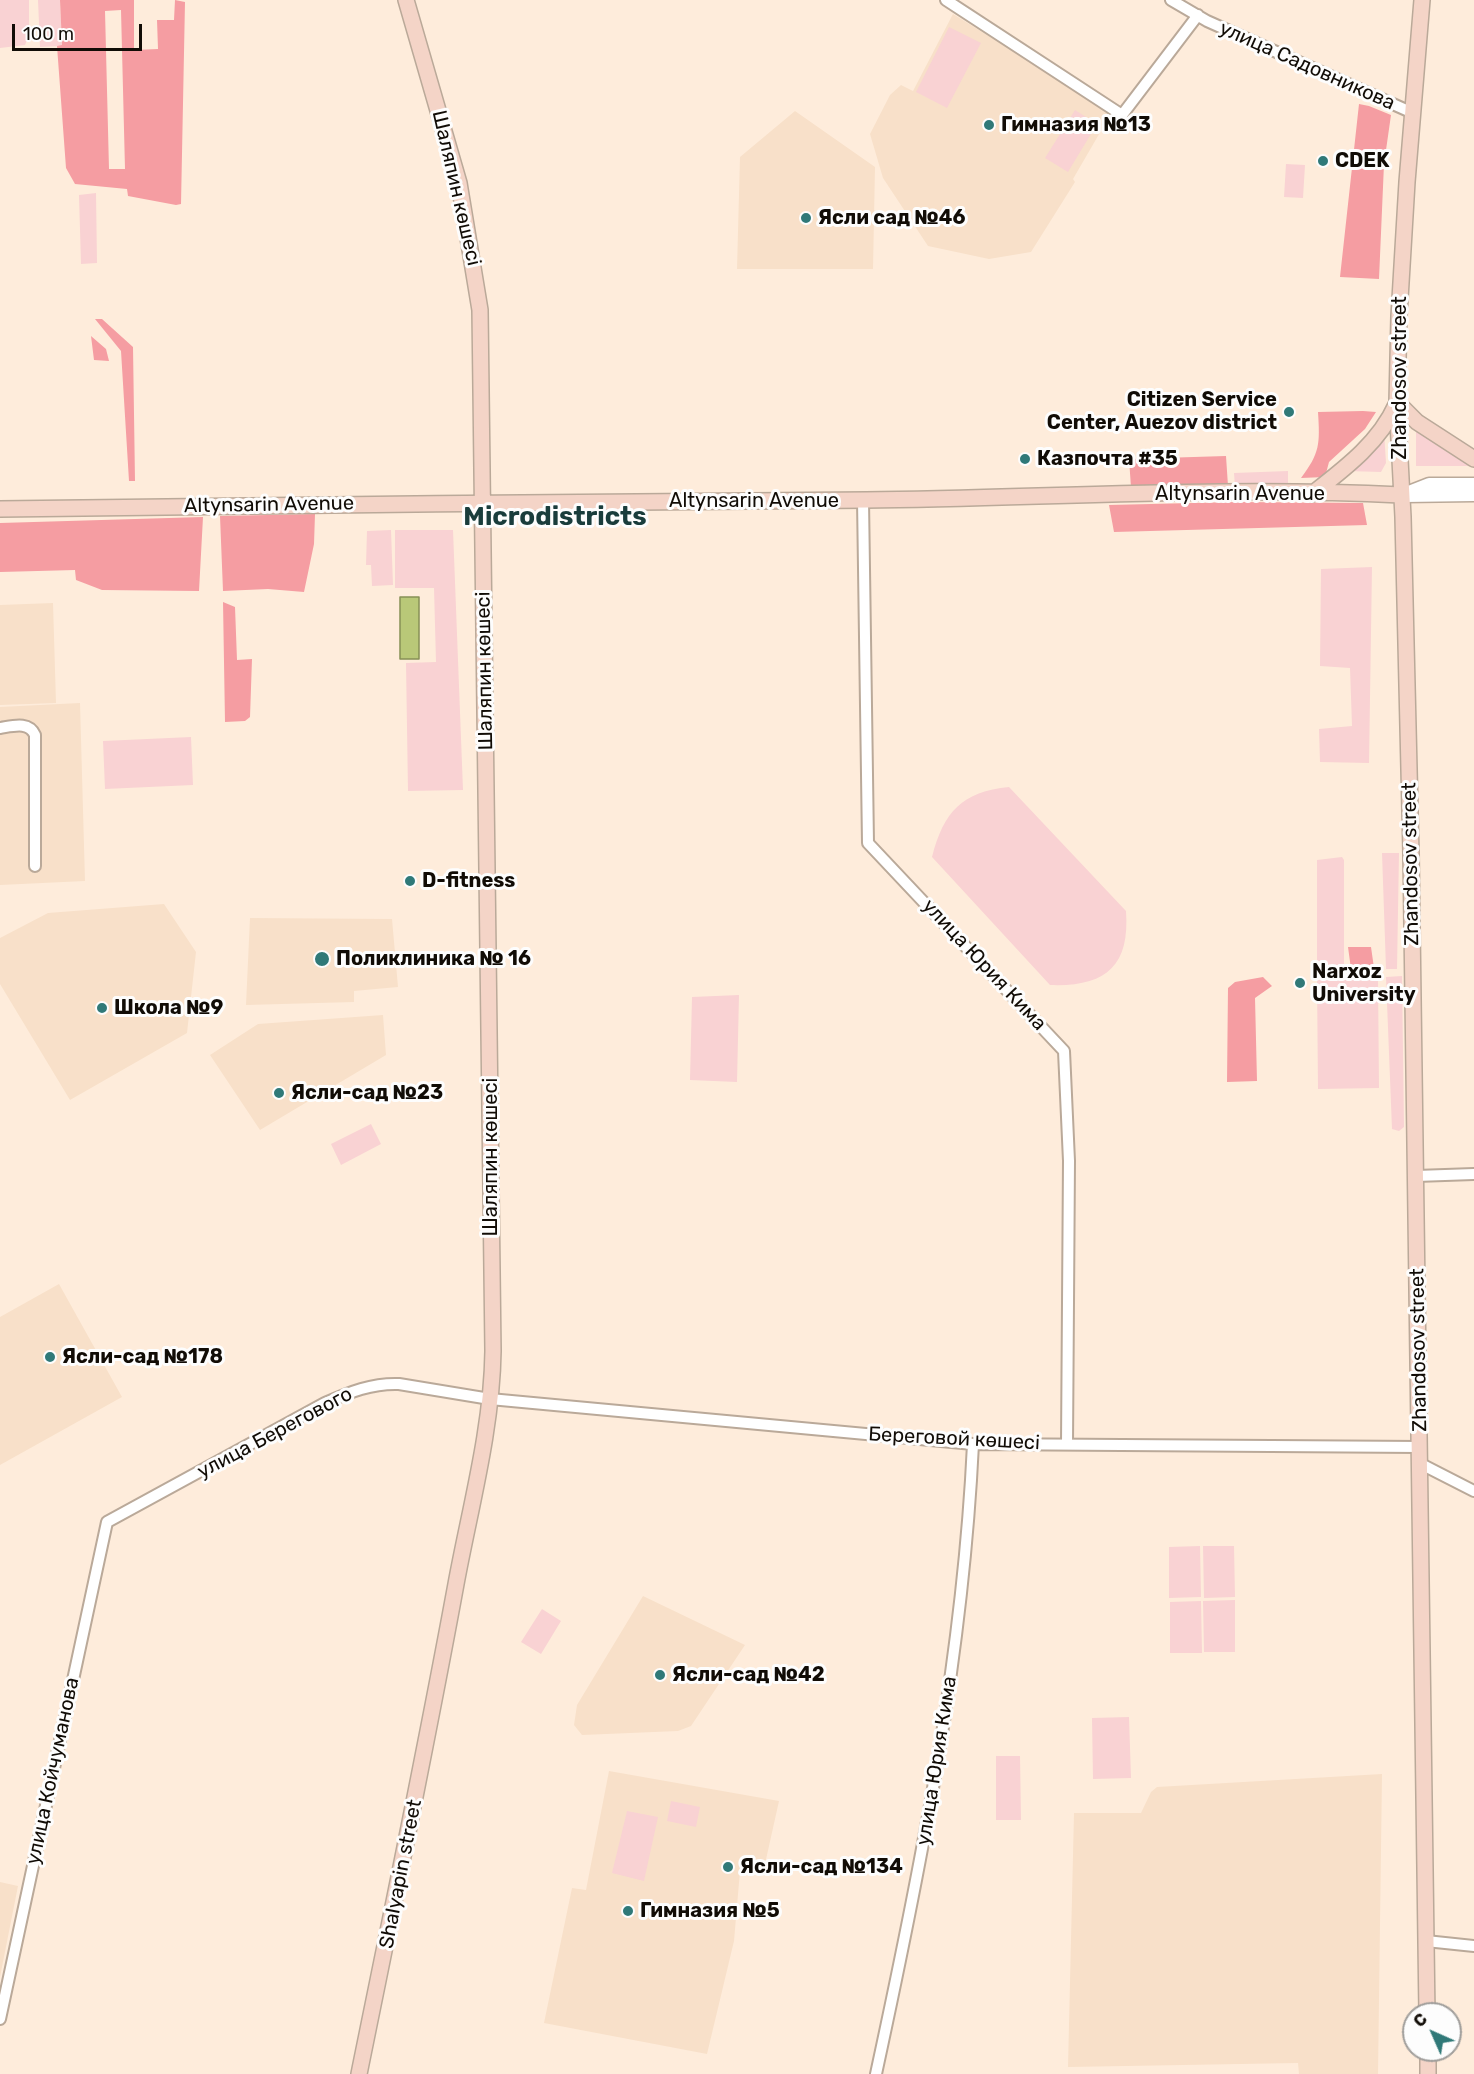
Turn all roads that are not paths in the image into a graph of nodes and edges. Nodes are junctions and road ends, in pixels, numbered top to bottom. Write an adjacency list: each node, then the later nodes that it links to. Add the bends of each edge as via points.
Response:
1 (406, 0): 14 (main road, Шаляпин көшесі, via 452,154 473,254 483,357)
2 (946, 0): 5 (street, via 1122,115)
3 (1172, 0): 5 (street, улица Садовникова)
4 (1422, 0): 6 (main road, Zhandosov street)
5 (1198, 15): 6 (street, улица Садовникова)
6 (1413, 113): 7 (main road, Zhandosov street)
7 (1397, 402): 8 (main road, via 1417,422); 10 (main road, via 1382,431); 11 (main road, Zhandosov street)
8 (1474, 459)
9 (1474, 484): 11 (street, via 1429,484)
10 (1312, 494): 11 (main road, Altynsarin Avenue); 13 (main road, Altynsarin Avenue, via 1232,492)
11 (1401, 495): 12 (street); 19 (main road, Zhandosov street)
12 (1474, 495)
13 (863, 500): 14 (main road, Altynsarin Avenue); 22 (street, улица Юрия Кима, via 868,843 1064,1051 1069,1161)
14 (483, 502): 15 (main road, Altynsarin Avenue); 20 (main road, via 494,1351)
15 (0, 509)
16 (0, 728): 17 (street, via 25,726 33,730)
17 (35, 866)
18 (1474, 1174): 19 (street)
19 (1416, 1176): 23 (main road, Zhandosov street)
20 (490, 1399): 21 (street, Береговой көшесі); 26 (street, улица Берегового, via 399,1384 358,1389 325,1402); 31 (main road, Shalyapin street, via 408,1843)
21 (973, 1444): 22 (street, Береговой көшесі); 32 (street, улица Юрия Кима, via 967,1550 946,1707 914,1896)
22 (1067, 1444): 23 (street, Береговой көшесі)
23 (1420, 1447): 24 (main road, Zhandosov street)
24 (1421, 1464): 25 (street); 27 (main road, Zhandosov street)
25 (1474, 1491)
26 (107, 1522): 30 (street, улица Койчуманова)
27 (1426, 1941): 28 (street); 29 (main road)
28 (1474, 1946)
29 (1427, 2002)
30 (0, 2019)
31 (359, 2074)
32 (876, 2074)

